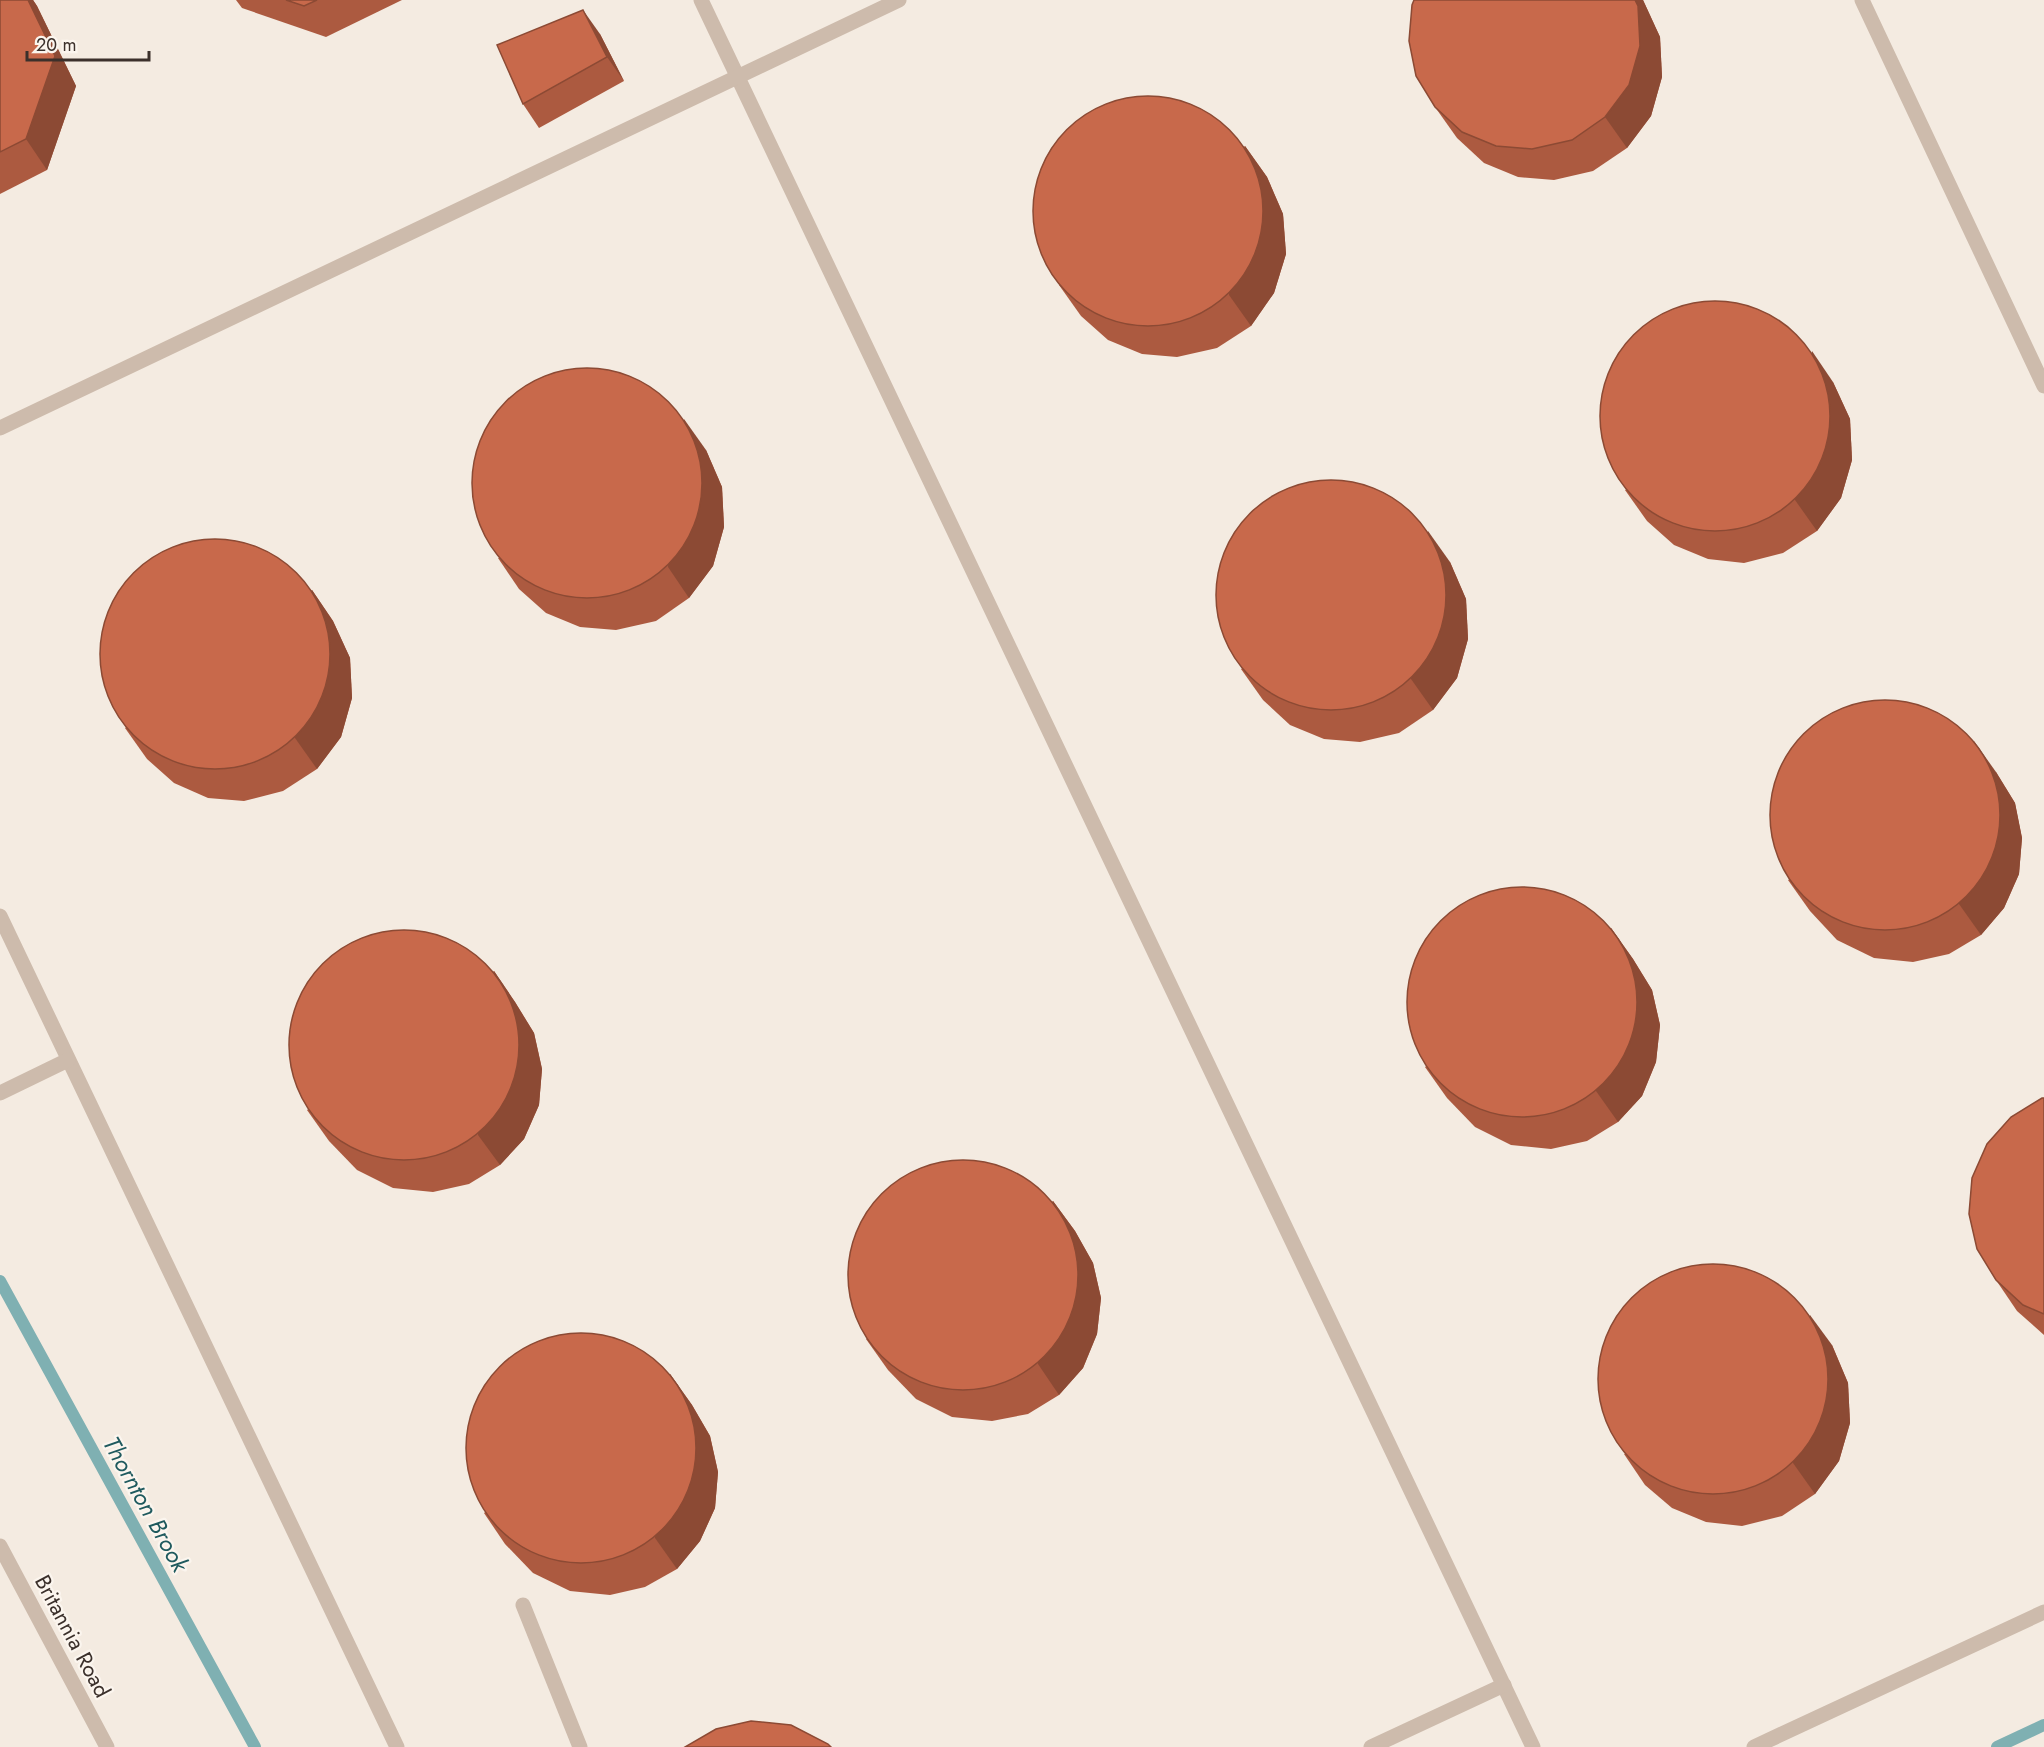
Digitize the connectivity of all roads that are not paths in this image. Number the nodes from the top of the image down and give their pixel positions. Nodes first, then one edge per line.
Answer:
1 (701, 0) edge
2 (899, 0) edge
3 (1862, 0) edge
4 (738, 76) junction
5 (2044, 386) edge
6 (0, 428) edge
7 (0, 916) edge
8 (68, 1060) junction
9 (0, 1093) edge
10 (0, 1546) edge
11 (523, 1605) dead end
12 (2044, 1612) edge
13 (1504, 1686) junction
14 (107, 1747) edge
15 (397, 1747) edge
16 (580, 1747) edge
17 (1371, 1747) edge
18 (1533, 1747) edge
19 (1754, 1747) edge

1 - 4 street
2 - 4 street
3 - 5 street
4 - 6 street
4 - 13 street
7 - 8 street
8 - 9 street
8 - 15 street
10 - 14 street, Britannia Road
11 - 16 street
12 - 19 street
13 - 17 street
13 - 18 street

